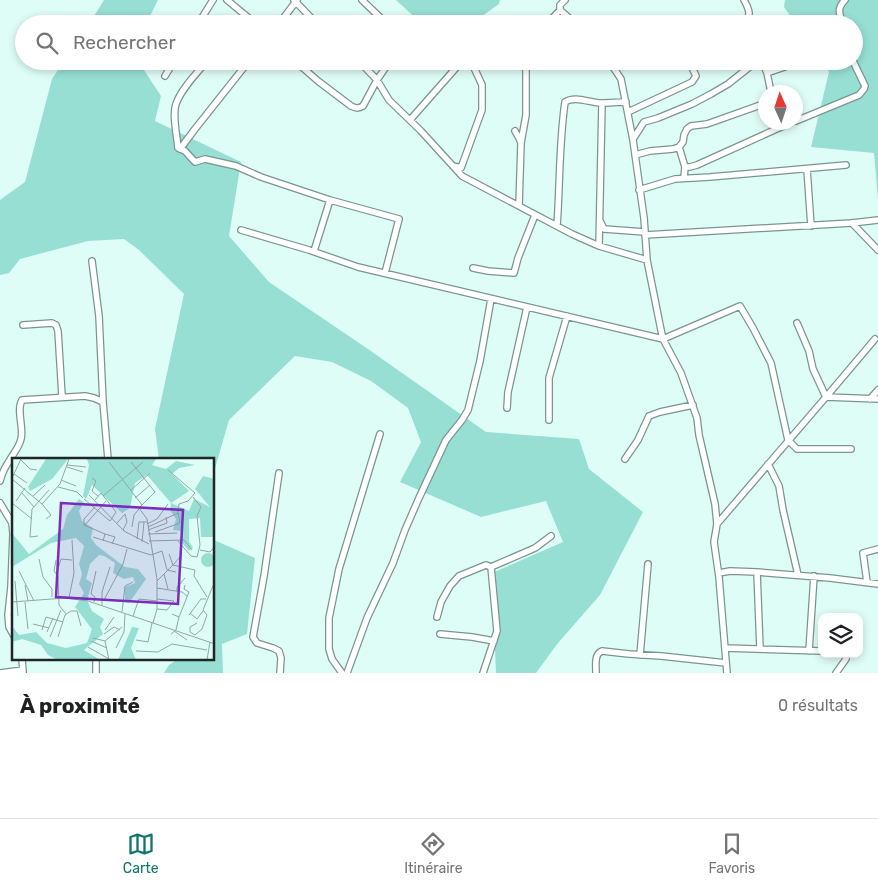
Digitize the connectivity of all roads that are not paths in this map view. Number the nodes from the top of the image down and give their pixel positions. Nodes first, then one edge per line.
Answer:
1 (213, 0) edge
2 (227, 0) edge
3 (296, 0) edge
4 (362, 0) edge
5 (565, 0) edge
6 (744, 0) edge
7 (845, 0) edge
8 (560, 10) junction
9 (244, 14) edge
10 (204, 15) edge
11 (285, 15) edge
12 (309, 15) edge
13 (378, 15) edge
14 (555, 15) edge
15 (566, 15) edge
16 (750, 15) edge
17 (840, 15) edge
18 (169, 70) edge
19 (200, 70) edge
20 (242, 70) edge
21 (306, 70) edge
22 (368, 70) edge
23 (384, 70) edge
24 (454, 70) edge
25 (475, 70) edge
26 (526, 70) edge
27 (615, 70) edge
28 (693, 70) edge
29 (746, 70) edge
30 (766, 70) edge
31 (776, 70) edge
32 (857, 70) edge
33 (767, 73) junction
34 (165, 76) dead end
35 (377, 80) junction
36 (770, 85) edge
37 (626, 102) junction
38 (602, 103) junction
39 (758, 106) edge
40 (628, 112) junction
41 (803, 118) edge
42 (410, 120) junction
43 (770, 130) edge
44 (515, 132) dead end
45 (633, 140) junction
46 (521, 143) junction
47 (679, 147) junction
48 (180, 149) junction
49 (635, 155) junction
50 (451, 165) junction
51 (846, 165) dead end
52 (685, 166) junction
53 (807, 168) junction
54 (684, 178) junction
55 (639, 190) junction
56 (330, 200) junction
57 (519, 206) junction
58 (535, 215) junction
59 (599, 219) junction
60 (878, 220) edge
61 (852, 223) junction
62 (557, 226) junction
63 (811, 226) junction
64 (241, 230) dead end
65 (645, 234) junction
66 (599, 246) junction
67 (878, 250) edge
68 (314, 251) junction
69 (647, 260) junction
70 (92, 261) dead end
71 (473, 268) dead end
72 (386, 274) junction
73 (491, 299) junction
74 (527, 307) junction
75 (566, 316) junction
76 (797, 323) dead end
77 (23, 325) dead end
78 (663, 339) junction
79 (875, 339) dead end
80 (878, 390) edge
81 (62, 396) junction
82 (826, 397) junction
83 (870, 399) junction
84 (878, 400) edge
85 (103, 402) junction
86 (693, 405) junction
87 (507, 408) dead end
88 (549, 420) dead end
89 (380, 434) dead end
90 (788, 440) junction
91 (852, 449) dead end
92 (108, 458) edge
93 (625, 459) dead end
94 (768, 464) junction
95 (279, 472) dead end
96 (0, 481) edge
97 (0, 503) edge
98 (12, 521) edge
99 (717, 524) junction
100 (551, 536) dead end
101 (878, 548) edge
102 (12, 555) edge
103 (648, 564) dead end
104 (491, 566) junction
105 (757, 572) junction
106 (718, 573) junction
107 (798, 575) junction
108 (814, 576) junction
109 (867, 582) junction
110 (878, 584) edge
111 (437, 617) dead end
112 (12, 632) edge
113 (440, 634) dead end
114 (494, 641) junction
115 (725, 648) junction
116 (760, 649) junction
117 (808, 651) junction
118 (818, 651) edge
119 (640, 655) junction
120 (846, 658) edge
121 (96, 660) edge
122 (726, 663) junction
123 (23, 672) edge
124 (0, 673) edge
125 (96, 673) edge
126 (280, 673) edge
127 (342, 673) edge
128 (347, 673) edge
129 (483, 673) edge
130 (596, 673) edge
131 (727, 673) edge
132 (836, 673) edge

1 - 10 street
2 - 9 street
3 - 11 street
3 - 12 street
4 - 13 street
5 - 8 street
6 - 16 street
7 - 17 street
8 - 14 street
8 - 15 street
18 - 34 street
19 - 48 street
20 - 48 street
21 - 35 street
22 - 35 street
23 - 35 street
24 - 42 street
25 - 50 street
26 - 46 street
27 - 37 street
28 - 40 street
29 - 45 street
30 - 33 street
31 - 33 street
32 - 41 street
33 - 36 street
35 - 42 street
37 - 38 street
37 - 40 street
38 - 59 street
38 - 62 street
39 - 47 street
40 - 45 street
42 - 50 street
43 - 52 street
44 - 46 street
45 - 49 street
46 - 57 street
47 - 49 street
47 - 52 street
48 - 56 street
49 - 55 street
50 - 57 street
51 - 53 street
52 - 54 street
53 - 54 street
53 - 63 street
54 - 55 street
55 - 65 street
56 - 68 street
56 - 72 street
57 - 58 street
58 - 62 street
58 - 71 street
59 - 65 street
59 - 66 street
60 - 61 street
61 - 63 street
61 - 67 street
62 - 66 street
63 - 65 street
64 - 68 street
65 - 69 street
66 - 69 street
68 - 72 street
69 - 78 street
70 - 85 street
72 - 73 street
73 - 74 street
73 - 128 street
74 - 75 street
74 - 87 street
75 - 78 street
75 - 88 street
76 - 82 street
77 - 81 street
78 - 86 street
78 - 90 street
79 - 82 street
80 - 83 street
81 - 85 street
81 - 96 street
82 - 83 street
82 - 90 street
83 - 84 street
85 - 92 street
86 - 93 street
86 - 99 street
89 - 127 street
90 - 91 street
90 - 94 street
94 - 99 street
94 - 107 street
95 - 126 street
97 - 98 street
99 - 106 street
100 - 104 street
101 - 109 street
102 - 112 street
103 - 119 street
104 - 111 street
104 - 114 street
105 - 106 street
105 - 107 street
105 - 116 street
106 - 115 street
107 - 108 street
108 - 109 street
108 - 117 street
109 - 110 street
113 - 114 street
114 - 129 street
115 - 116 street
115 - 122 street
116 - 117 street
117 - 118 street
119 - 122 street
119 - 130 street
120 - 132 street
121 - 125 street
122 - 131 street
123 - 124 street

